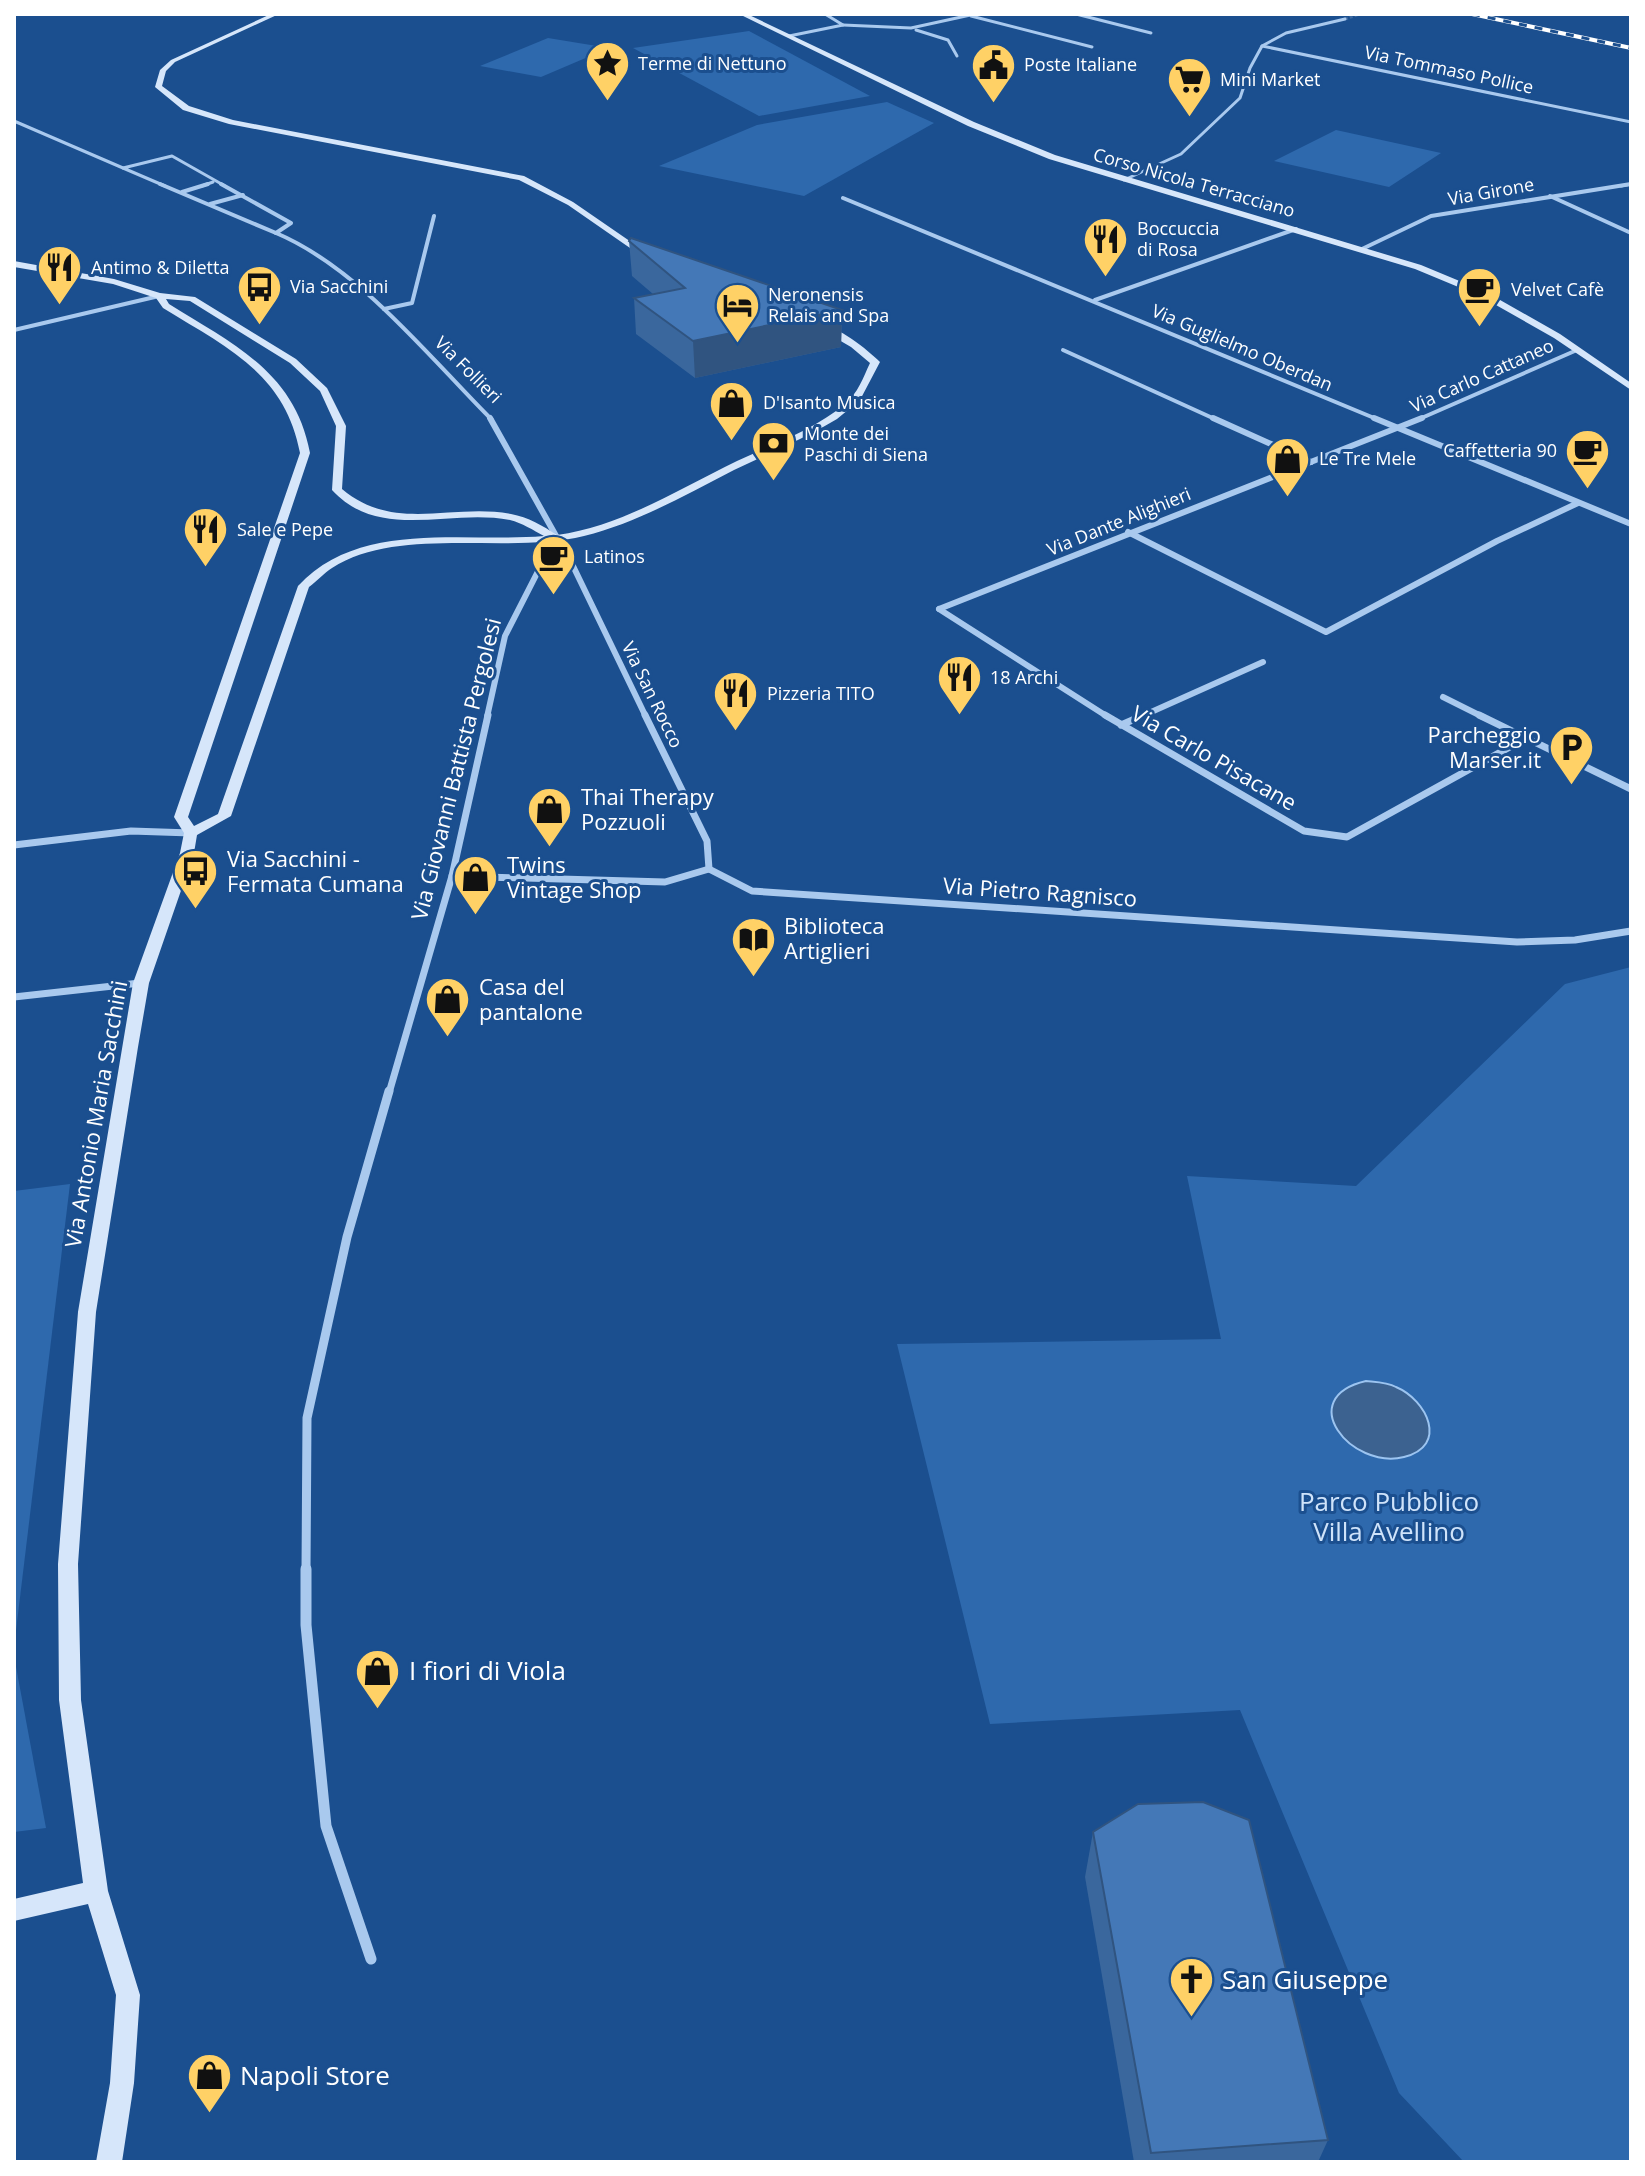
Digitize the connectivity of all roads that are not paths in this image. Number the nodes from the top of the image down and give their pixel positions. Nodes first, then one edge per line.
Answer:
1 (276, 14) edge
2 (742, 14) edge
3 (825, 14) edge
4 (1076, 14) edge
5 (973, 15) edge
6 (1345, 19) dead end
7 (843, 25) junction
8 (911, 28) junction
9 (1151, 33) dead end
10 (789, 36) junction
11 (1262, 46) junction
12 (1092, 47) dead end
13 (957, 56) dead end
14 (1240, 98) junction
15 (1250, 98) dead end
16 (14, 121) edge
17 (1631, 122) edge
18 (123, 168) junction
19 (1124, 180) junction
20 (213, 182) junction
21 (1631, 184) edge
22 (181, 192) junction
23 (243, 195) junction
24 (1550, 196) junction
25 (843, 198) dead end
26 (210, 204) junction
27 (434, 216) dead end
28 (1296, 229) junction
29 (275, 233) junction
30 (1631, 233) edge
31 (1362, 249) junction
32 (656, 261) edge
33 (14, 264) edge
34 (159, 296) junction
35 (1094, 300) junction
36 (384, 309) junction
37 (817, 324) edge
38 (14, 330) edge
39 (1063, 350) dead end
40 (1577, 350) junction
41 (1631, 387) edge
42 (1398, 428) junction
43 (1311, 462) junction
44 (1578, 503) junction
45 (1631, 524) edge
46 (1128, 532) junction
47 (555, 538) junction
48 (939, 609) joint
49 (1263, 662) dead end
50 (1443, 697) dead end
51 (1121, 725) junction
52 (1526, 738) junction
53 (1631, 789) edge
54 (191, 833) junction
55 (14, 845) edge
56 (709, 869) junction
57 (452, 876) junction
58 (1631, 931) edge
59 (141, 983) junction
60 (14, 997) edge
61 (96, 1891) junction
62 (14, 1910) edge
63 (371, 1959) dead end
64 (109, 2162) edge

1 - 32 street
2 - 10 street, Corso Nicola Terracciano
3 - 7 street
4 - 9 street
5 - 8 street
5 - 12 street
6 - 11 street
7 - 8 street
7 - 10 street
8 - 13 street
10 - 19 street, Corso Nicola Terracciano
11 - 14 street
11 - 17 street, Via Tommaso Pollice
14 - 15 street
14 - 19 street
16 - 18 street, Via Follieri
18 - 20 street
18 - 22 street, Via Follieri
19 - 28 street, Corso Nicola Terracciano
20 - 22 street
20 - 23 street
21 - 24 street, Via Girone
22 - 26 street, Via Follieri
23 - 26 street
23 - 29 street
24 - 30 street
24 - 31 street, Via Girone
25 - 35 street, Via Guglielmo Oberdan
26 - 29 street, Via Follieri
27 - 36 street
28 - 31 street, Corso Nicola Terracciano
28 - 35 street
29 - 36 street, Via Follieri
31 - 40 street, Corso Nicola Terracciano
33 - 34 street
34 - 38 street
34 - 47 street
34 - 54 street, Via Antonio Maria Sacchini
35 - 42 street, Via Guglielmo Oberdan
36 - 47 street, Via Follieri
37 - 47 street
39 - 43 street
40 - 41 street, Corso Nicola Terracciano
40 - 42 street, Via Carlo Cattaneo
42 - 43 street, Via Dante Alighieri
42 - 44 street, Via Guglielmo Oberdan
43 - 46 street, Via Dante Alighieri
44 - 45 street, Via Guglielmo Oberdan
44 - 46 street
46 - 48 street, Via Dante Alighieri
47 - 54 street
47 - 56 street, Via San Rocco
47 - 57 street, Via Giovanni Battista Pergolesi
48 - 51 street, Via Carlo Pisacane
49 - 51 street
50 - 52 street
51 - 52 street, Via Carlo Pisacane
52 - 53 street
54 - 55 street
54 - 59 street, Via Antonio Maria Sacchini
56 - 57 street
56 - 58 street, Via Pietro Ragnisco
57 - 63 street, Via Giovanni Battista Pergolesi
59 - 60 street
59 - 61 street, Via Antonio Maria Sacchini
61 - 62 street
61 - 64 street, Via Antonio Maria Sacchini

